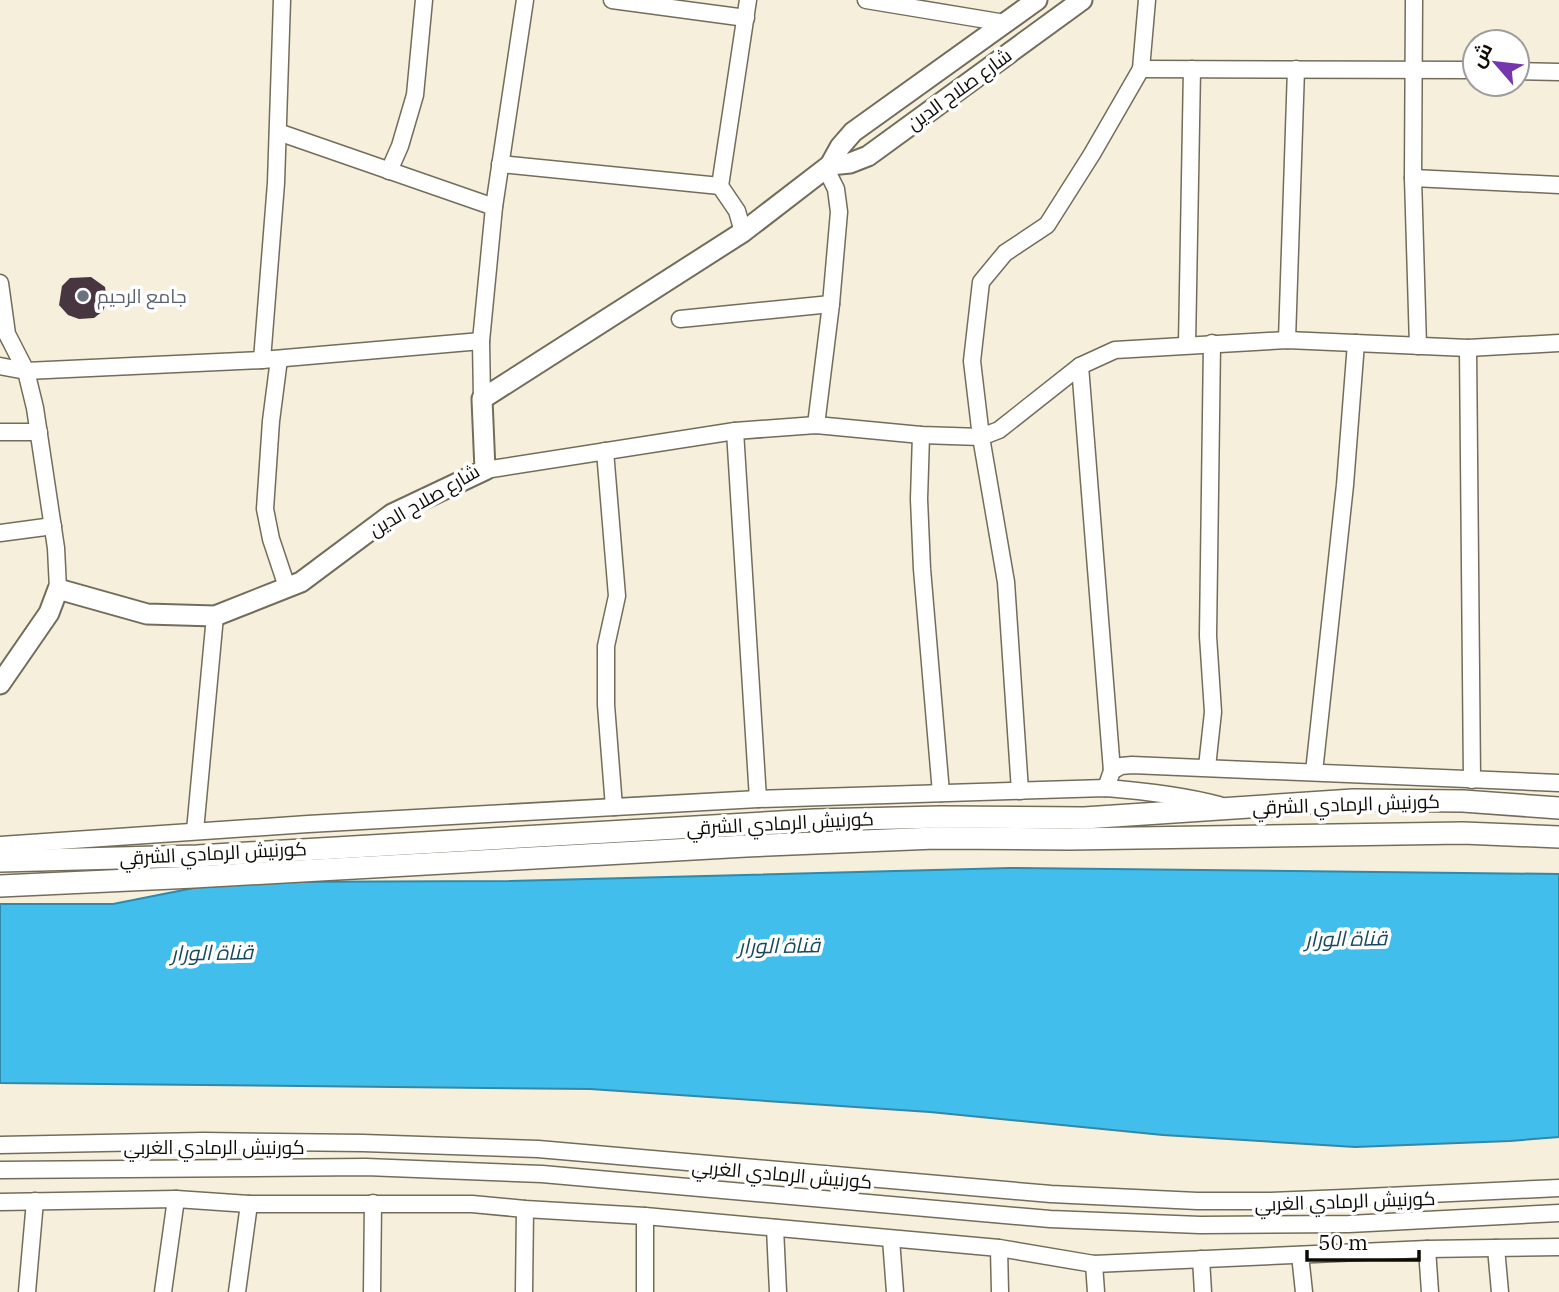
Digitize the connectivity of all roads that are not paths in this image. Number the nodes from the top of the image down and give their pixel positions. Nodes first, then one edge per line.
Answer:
1 (282, 0) edge
2 (424, 0) edge
3 (525, 0) edge
4 (612, 0) edge
5 (747, 0) edge
6 (866, 0) edge
7 (1037, 0) edge
8 (1082, 0) edge
9 (1147, 0) edge
10 (1414, 0) edge
11 (746, 18) junction
12 (1005, 23) junction
13 (1142, 69) junction
14 (1192, 69) junction
15 (1296, 69) junction
16 (1414, 69) junction
17 (1461, 70) edge
18 (1531, 71) edge
19 (1559, 72) edge
20 (278, 132) junction
21 (500, 164) junction
22 (828, 167) junction
23 (389, 171) junction
24 (1413, 178) junction
25 (1559, 185) edge
26 (720, 186) junction
27 (494, 207) junction
28 (743, 232) junction
29 (0, 283) edge
30 (831, 304) junction
31 (680, 319) dead end
32 (1287, 340) junction
33 (481, 341) junction
34 (1559, 342) edge
35 (1212, 343) junction
36 (1356, 343) junction
37 (1187, 345) junction
38 (1418, 346) junction
39 (1468, 348) junction
40 (279, 359) junction
41 (262, 360) junction
42 (0, 366) edge
43 (1080, 366) junction
44 (26, 371) junction
45 (482, 399) junction
46 (816, 425) junction
47 (735, 431) junction
48 (0, 432) edge
49 (39, 432) junction
50 (921, 435) junction
51 (981, 437) junction
52 (605, 452) junction
53 (485, 470) junction
54 (53, 526) junction
55 (0, 533) edge
56 (287, 587) junction
57 (58, 589) junction
58 (215, 616) junction
59 (0, 684) edge
60 (1207, 767) junction
61 (1112, 771) junction
62 (1314, 772) junction
63 (1472, 780) junction
64 (1559, 783) edge
65 (1106, 788) junction
66 (1020, 792) junction
67 (941, 793) junction
68 (758, 799) junction
69 (1463, 801) junction
70 (614, 807) junction
71 (1228, 807) junction
72 (1559, 808) edge
73 (195, 831) junction
74 (1463, 833) junction
75 (1559, 837) edge
76 (0, 845) edge
77 (0, 861) edge
78 (0, 886) edge
79 (0, 1145) edge
80 (0, 1170) edge
81 (929, 1184) junction
82 (1559, 1188) edge
83 (176, 1199) junction
84 (36, 1200) junction
85 (0, 1202) edge
86 (250, 1203) junction
87 (373, 1203) junction
88 (927, 1208) junction
89 (526, 1209) junction
90 (1559, 1213) edge
91 (645, 1216) junction
92 (775, 1227) junction
93 (891, 1239) junction
94 (1559, 1247) edge
95 (999, 1248) junction
96 (1496, 1248) junction
97 (1427, 1250) junction
98 (1300, 1255) junction
99 (1200, 1259) junction
100 (1094, 1264) junction
101 (27, 1292) edge
102 (163, 1292) edge
103 (237, 1292) edge
104 (372, 1292) edge
105 (524, 1292) edge
106 (645, 1292) edge
107 (778, 1292) edge
108 (895, 1292) edge
109 (1000, 1292) edge
110 (1096, 1292) edge
111 (1203, 1292) edge
112 (1304, 1292) edge
113 (1430, 1292) edge
114 (1500, 1292) edge

1 - 20 street
2 - 23 street
3 - 21 street
4 - 11 street
5 - 11 street
6 - 12 street
7 - 12 street, شارع صلاح الدين
8 - 22 street, شارع صلاح الدين
9 - 13 street
10 - 16 street
11 - 26 street
12 - 22 street, شارع صلاح الدين
13 - 14 street
13 - 51 street
14 - 15 street
14 - 37 street
15 - 16 street
15 - 32 street
16 - 17 street
16 - 24 street
18 - 19 street
20 - 23 street
20 - 41 street
21 - 26 street
21 - 27 street
22 - 28 street, شارع صلاح الدين
22 - 30 street
23 - 27 street
24 - 25 street
24 - 38 street
26 - 28 street
27 - 33 street
28 - 45 street, شارع صلاح الدين
29 - 44 street
30 - 31 street
30 - 46 street
32 - 35 street
32 - 36 street
33 - 40 street
33 - 45 street
34 - 39 street
35 - 37 street
35 - 60 street
36 - 38 street
36 - 62 street
37 - 43 street
38 - 39 street
39 - 63 street
40 - 41 street
40 - 56 street
41 - 44 street
42 - 44 street
43 - 51 street
43 - 61 street
44 - 49 street
45 - 53 street, شارع صلاح الدين
46 - 47 street
46 - 50 street
47 - 52 street
47 - 68 street
48 - 49 street
49 - 54 street
50 - 51 street
50 - 67 street
51 - 66 street
52 - 53 street
52 - 70 street
53 - 56 street, شارع صلاح الدين
54 - 55 street
54 - 57 street
56 - 58 street, شارع صلاح الدين
57 - 58 street, شارع صلاح الدين
57 - 59 street
58 - 73 street
60 - 61 street
60 - 62 street
61 - 65 street
62 - 63 street
63 - 64 street
65 - 66 street
65 - 71 street
66 - 67 street
67 - 68 street
68 - 70 street
69 - 71 main road, كورنيش الرمادي الشرقي
69 - 72 main road, كورنيش الرمادي الشرقي
69 - 74 main road
70 - 73 street
71 - 77 main road, كورنيش الرمادي الشرقي
73 - 76 street
74 - 75 main road, كورنيش الرمادي الشرقي
74 - 78 main road, كورنيش الرمادي الشرقي
79 - 81 street, كورنيش الرمادي الغربي
80 - 88 street, كورنيش الرمادي الغربي
81 - 82 street, كورنيش الرمادي الغربي
81 - 88 street
83 - 84 street
83 - 86 street
83 - 102 street
84 - 85 street
84 - 101 street
86 - 87 street
86 - 103 street
87 - 89 street
87 - 104 street
88 - 90 street, كورنيش الرمادي الغربي
89 - 91 street
89 - 105 street
91 - 92 street
91 - 106 street
92 - 93 street
92 - 107 street
93 - 95 street
93 - 108 street
94 - 96 street
95 - 100 street
95 - 109 street
96 - 97 street
96 - 114 street
97 - 98 street
97 - 113 street
98 - 99 street
98 - 112 street
99 - 100 street
99 - 111 street
100 - 110 street

